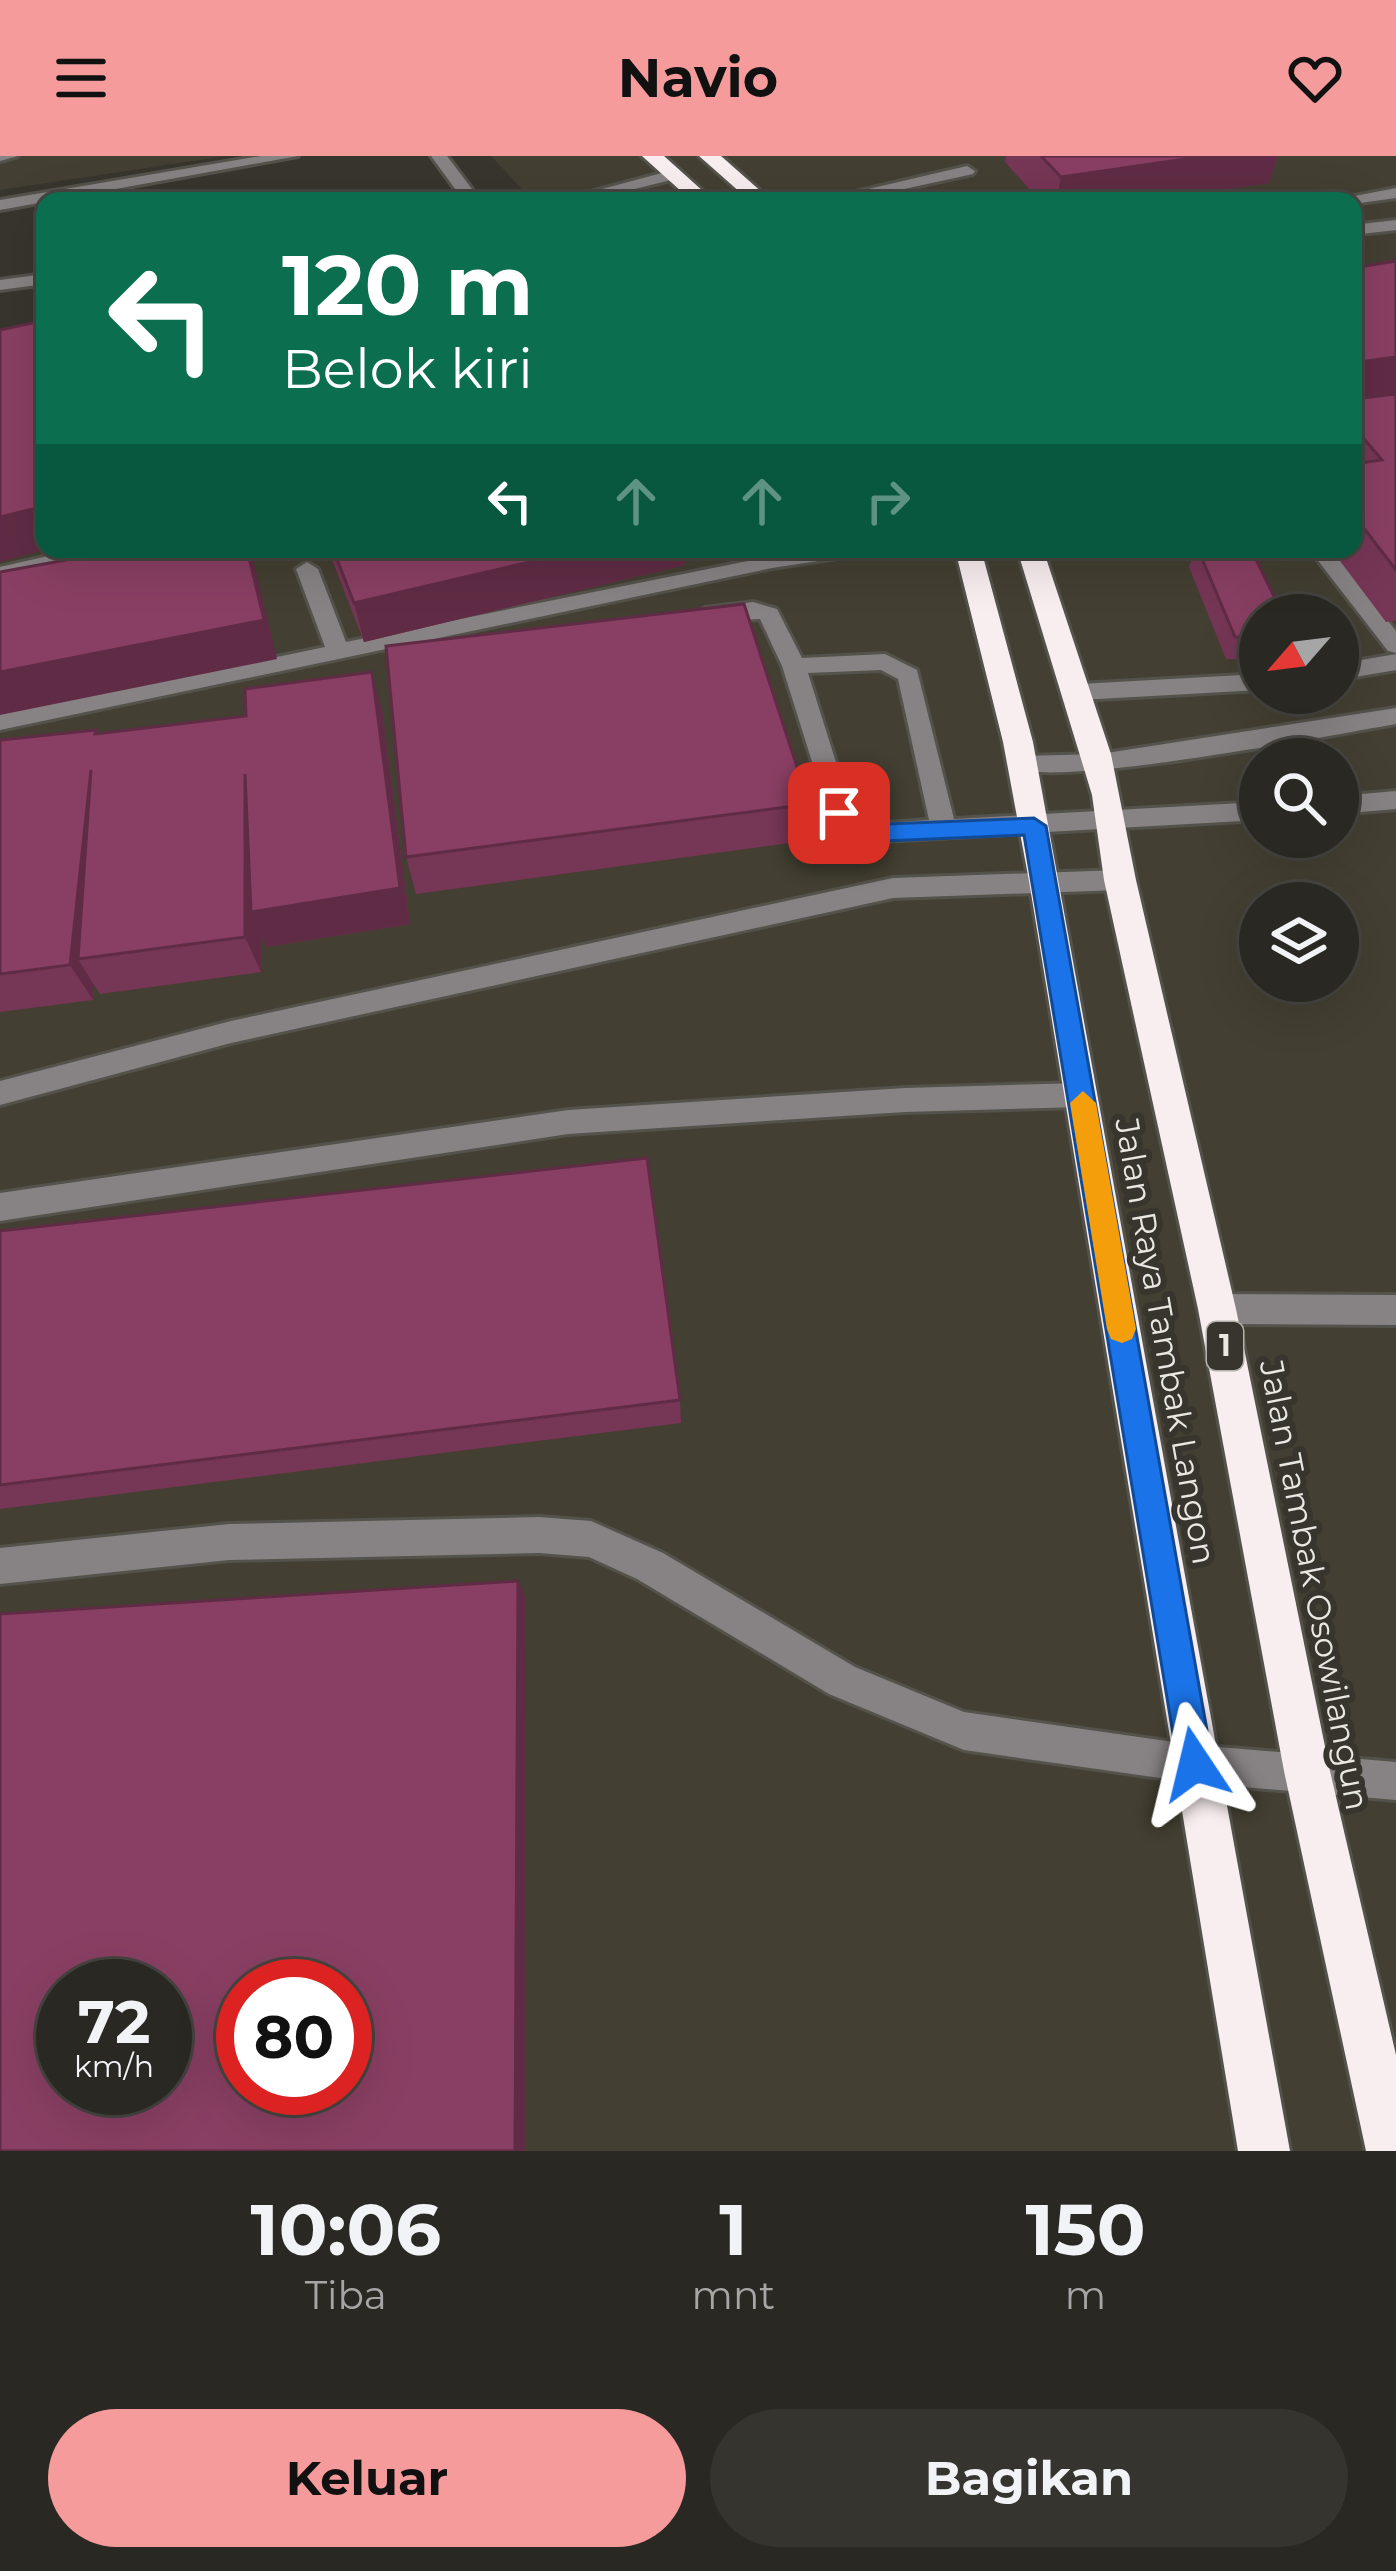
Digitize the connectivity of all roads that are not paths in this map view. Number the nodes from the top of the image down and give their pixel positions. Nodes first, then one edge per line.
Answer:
1 (0, 156) edge
2 (10, 156) edge
3 (290, 156) edge
4 (439, 156) edge
5 (652, 156) edge
6 (709, 156) edge
7 (967, 171) dead end
8 (673, 175) junction
9 (81, 192) edge
10 (466, 192) edge
11 (603, 192) edge
12 (693, 192) edge
13 (751, 192) edge
14 (867, 192) edge
15 (1396, 193) edge
16 (1362, 198) edge
17 (36, 200) edge
18 (0, 206) edge
19 (1396, 226) edge
20 (1362, 229) edge
21 (36, 280) edge
22 (0, 285) edge
23 (68, 558) edge
24 (754, 558) edge
25 (970, 558) edge
26 (1033, 558) edge
27 (1327, 558) edge
28 (307, 569) dead end
29 (0, 574) edge
30 (687, 618) edge
31 (1396, 646) edge
32 (338, 650) junction
33 (1396, 662) edge
34 (794, 666) junction
35 (1359, 668) edge
36 (1239, 683) edge
37 (1080, 692) junction
38 (1396, 716) edge
39 (0, 722) edge
40 (1100, 763) junction
41 (1022, 765) junction
42 (1396, 800) edge
43 (1359, 803) edge
44 (1239, 813) edge
45 (1115, 823) junction
46 (1034, 826) junction
47 (944, 827) junction
48 (1120, 880) junction
49 (1045, 881) junction
50 (0, 1093) edge
51 (1082, 1094) junction
52 (0, 1207) edge
53 (1217, 1309) junction
54 (1396, 1310) edge
55 (0, 1566) edge
56 (1195, 1764) junction
57 (1307, 1771) junction
58 (1396, 1781) edge
59 (1264, 2151) edge
60 (1392, 2151) edge

1 - 2 lane
3 - 9 lane
4 - 10 lane
5 - 8 highway
6 - 13 highway
7 - 14 lane
8 - 11 lane
8 - 12 highway
15 - 16 lane
17 - 18 lane
19 - 20 lane
21 - 22 lane
23 - 29 lane
24 - 32 lane
25 - 41 highway, Jalan Raya Tambak Langon
26 - 37 highway, Jalan Tambak Osowilangun / 1
27 - 31 lane
28 - 32 lane
30 - 34 lane
32 - 39 lane
33 - 35 lane
34 - 47 lane
34 - 47 lane
36 - 37 lane
37 - 40 highway, Jalan Tambak Osowilangun / 1
38 - 40 lane
40 - 41 lane
40 - 45 highway, Jalan Tambak Osowilangun / 1
41 - 46 highway, Jalan Raya Tambak Langon
42 - 43 lane
44 - 45 lane
45 - 46 lane
45 - 48 highway, Jalan Tambak Osowilangun / 1
46 - 47 lane
46 - 49 highway, Jalan Raya Tambak Langon
48 - 49 lane
48 - 53 highway, Jalan Tambak Osowilangun / 1
49 - 50 lane
49 - 51 highway, Jalan Raya Tambak Langon
51 - 52 lane
51 - 56 highway, Jalan Raya Tambak Langon
53 - 54 lane
53 - 57 highway, Jalan Tambak Osowilangun / 1
55 - 56 lane
56 - 57 lane
56 - 59 highway, Jalan Raya Tambak Langon
57 - 58 lane
57 - 60 highway, Jalan Tambak Osowilangun / 1

